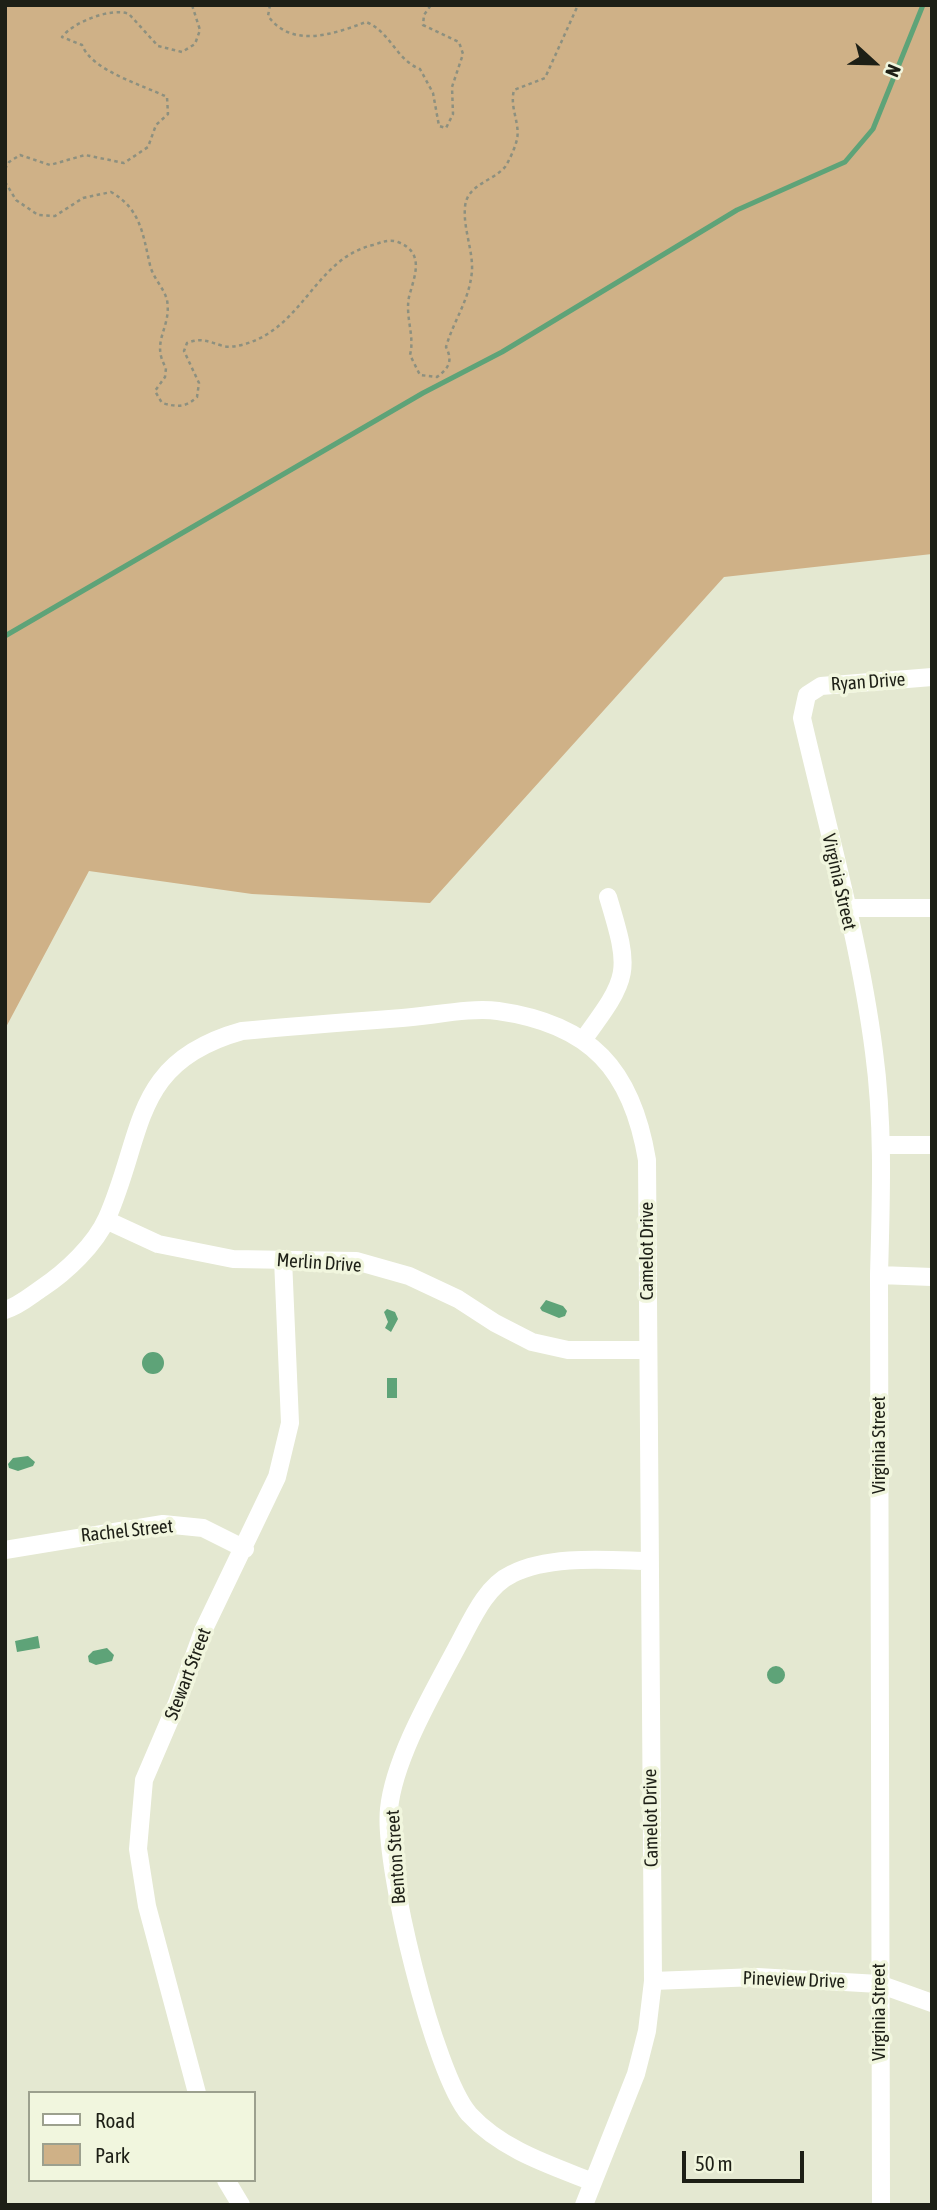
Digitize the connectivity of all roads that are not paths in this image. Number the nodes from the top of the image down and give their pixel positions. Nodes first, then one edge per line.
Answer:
1 (932, 677) edge
2 (807, 695) joint
3 (608, 897) dead end
4 (846, 908) junction
5 (932, 908) edge
6 (583, 1040) junction
7 (882, 1145) junction
8 (932, 1145) edge
9 (106, 1220) junction
10 (283, 1259) junction
11 (878, 1275) junction
12 (932, 1277) edge
13 (5, 1310) edge
14 (646, 1350) junction
15 (245, 1549) junction
16 (5, 1550) edge
17 (648, 1561) junction
18 (653, 1981) junction
19 (879, 1984) junction
20 (932, 2003) edge
21 (196, 2091) edge
22 (227, 2182) edge
23 (593, 2182) junction
24 (241, 2205) edge
25 (584, 2205) edge
26 (881, 2205) edge

1 - 2 street, Ryan Drive
2 - 4 street, Virginia Street
3 - 6 street
4 - 5 street
4 - 7 street, Virginia Street
6 - 9 street, Camelot Drive
6 - 14 street, Camelot Drive
7 - 8 street
7 - 11 street, Virginia Street
9 - 10 street, Merlin Drive
9 - 13 street, Camelot Drive
10 - 14 street, Merlin Drive
10 - 15 street, Stewart Street
11 - 12 street
11 - 19 street, Virginia Street
14 - 17 street, Camelot Drive
15 - 16 street, Rachel Street
15 - 21 street, Stewart Street
17 - 18 street, Camelot Drive
17 - 23 street, Benton Street
18 - 19 street, Pineview Drive
18 - 23 street, Camelot Drive
19 - 20 street, Pineview Drive
19 - 26 street, Virginia Street
22 - 24 street
23 - 25 street, Camelot Drive

